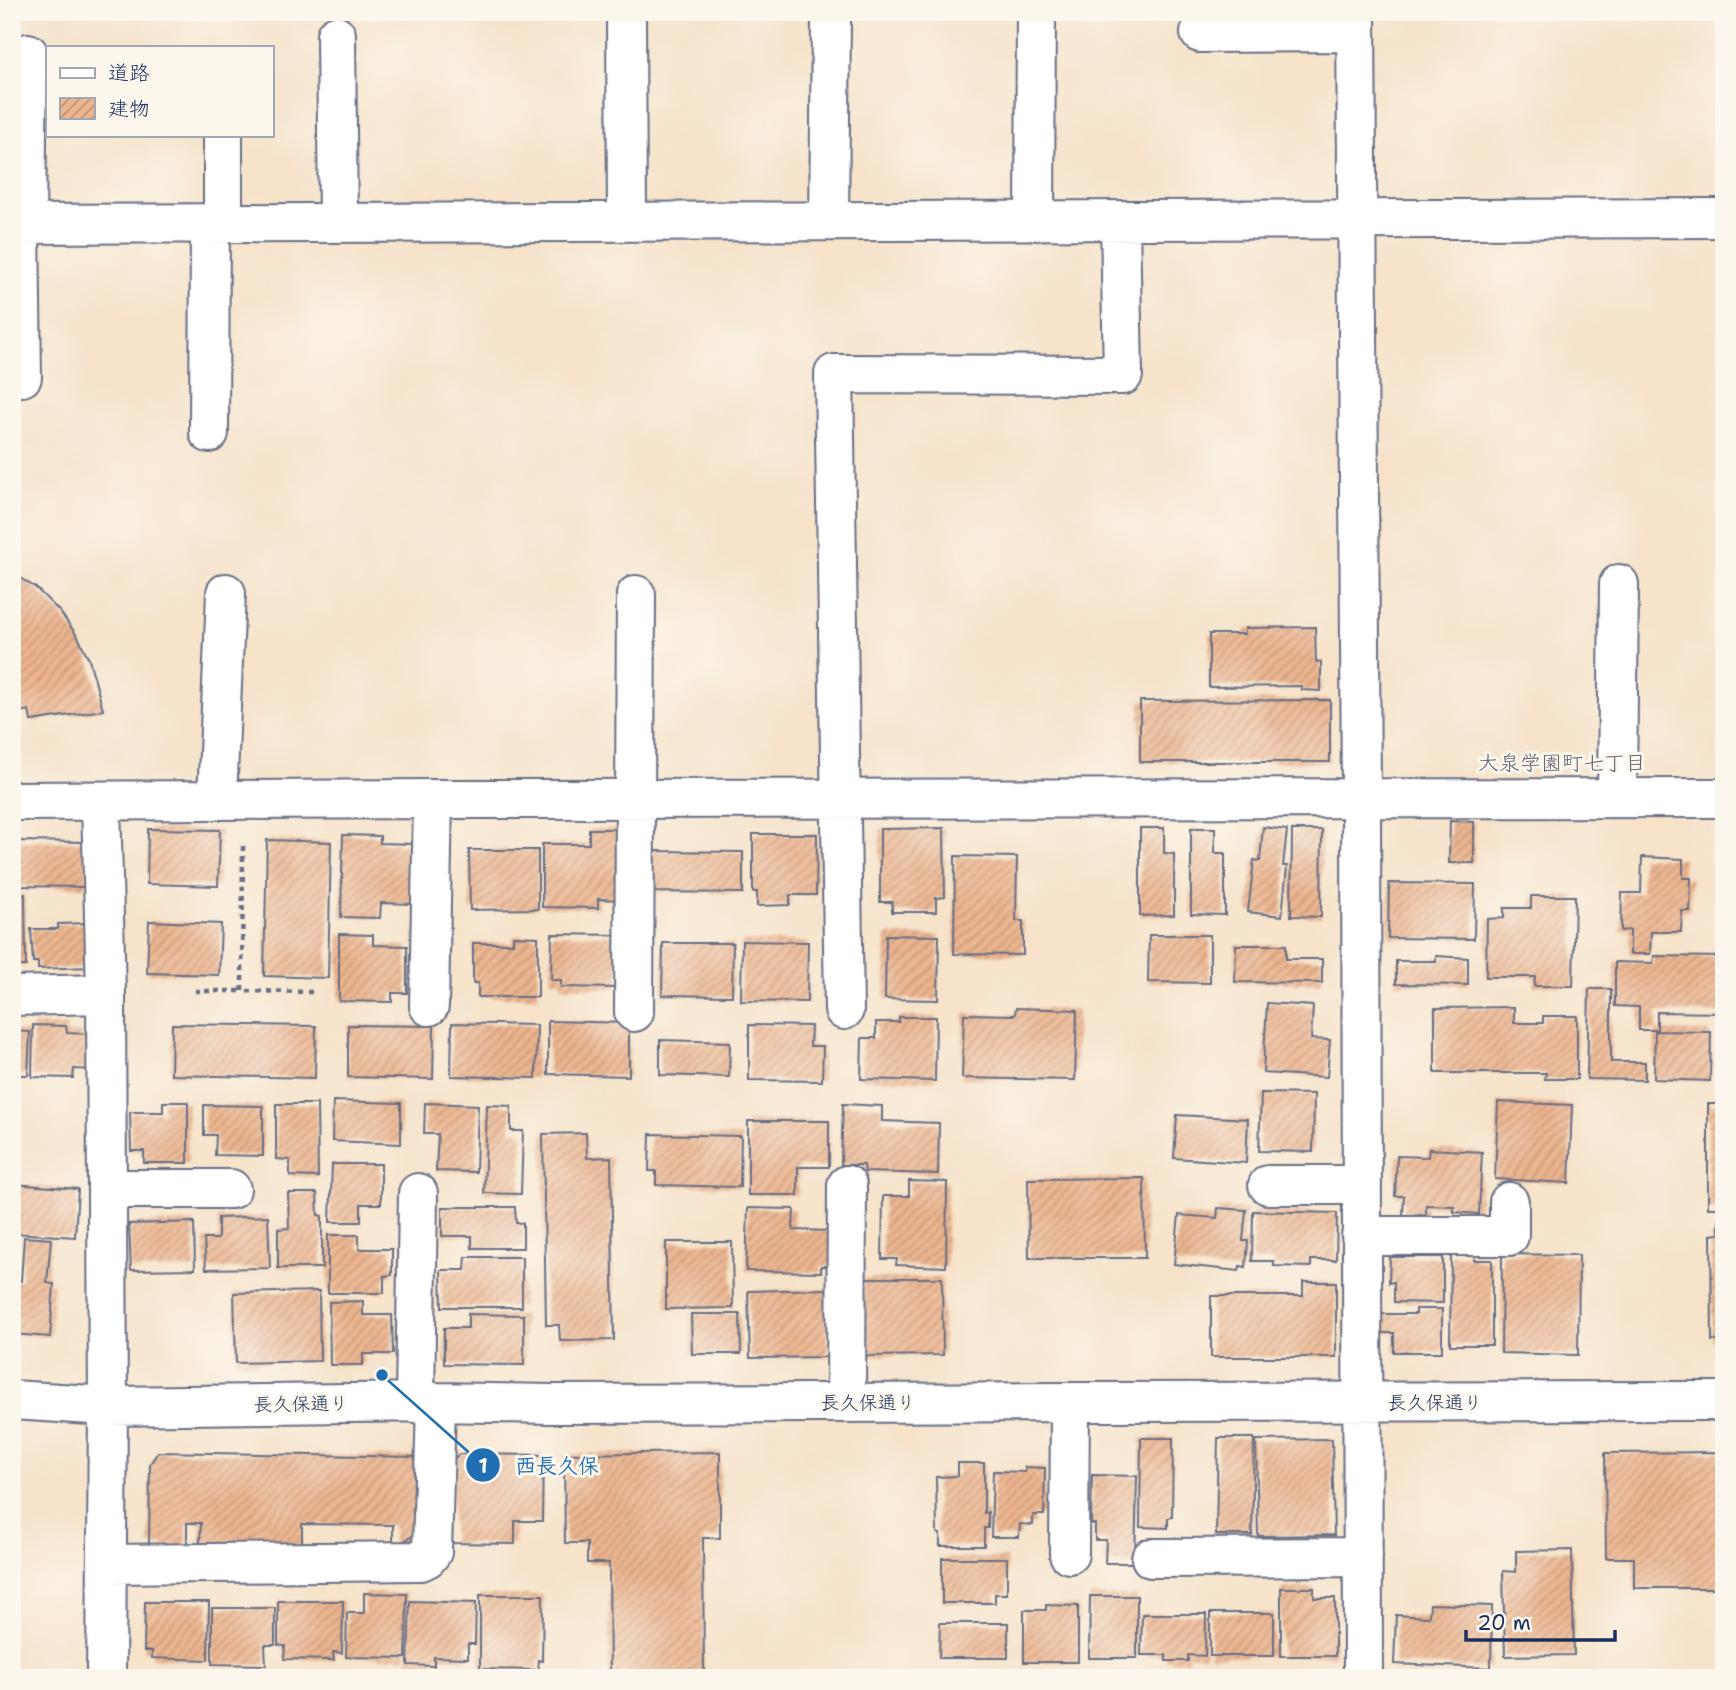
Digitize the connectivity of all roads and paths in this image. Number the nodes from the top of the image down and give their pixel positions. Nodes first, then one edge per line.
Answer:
1 (626, 12) edge
2 (1036, 12) edge
3 (831, 20) dead end
4 (1356, 22) edge
5 (1200, 33) dead end
6 (337, 35) dead end
7 (28, 53) dead end
8 (223, 136) edge
9 (1724, 218) edge
10 (1356, 220) junction
11 (829, 221) junction
12 (1035, 221) junction
13 (1120, 221) junction
14 (627, 222) junction
15 (216, 223) junction
16 (338, 223) junction
17 (19, 224) edge
18 (22, 377) dead end
19 (209, 433) dead end
20 (1619, 584) dead end
21 (226, 593) dead end
22 (636, 595) dead end
23 (1618, 798) junction
24 (1724, 798) edge
25 (230, 799) junction
26 (433, 799) junction
27 (635, 799) junction
28 (841, 799) junction
29 (1360, 799) junction
30 (12, 801) edge
31 (101, 801) junction
32 (195, 991) dead end
33 (242, 992) junction
34 (315, 992) dead end
35 (106, 994) junction
36 (12, 996) edge
37 (429, 1006) dead end
38 (844, 1010) dead end
39 (634, 1012) dead end
40 (847, 1185) dead end
41 (1268, 1185) dead end
42 (1362, 1185) junction
43 (107, 1189) junction
44 (230, 1189) dead end
45 (418, 1193) dead end
46 (1509, 1202) dead end
47 (1361, 1236) junction
48 (12, 1400) edge
49 (1724, 1401) edge
50 (425, 1402) junction
51 (846, 1402) junction
52 (1070, 1402) junction
53 (1363, 1402) junction
54 (108, 1406) junction
55 (1069, 1553) dead end
56 (1363, 1557) junction
57 (1151, 1558) dead end
58 (107, 1564) junction
59 (111, 1677) edge
60 (1363, 1678) edge

1 - 14 street
2 - 12 street
3 - 11 street
4 - 5 street
4 - 10 street
6 - 16 street
7 - 17 street
8 - 15 street
9 - 10 street
10 - 13 street
10 - 29 street
11 - 12 street
11 - 14 street
12 - 13 street
13 - 28 street
14 - 16 street
15 - 16 street
15 - 17 street
15 - 19 street
17 - 18 street
20 - 23 street
21 - 25 street
22 - 27 street
23 - 24 street
23 - 29 street
25 - 26 street
25 - 31 street
25 - 33 path
26 - 27 street
26 - 37 street
27 - 28 street
27 - 39 street
28 - 29 street
28 - 38 street
29 - 42 street
30 - 31 street
31 - 35 street
32 - 33 path
33 - 34 path
35 - 36 street
35 - 43 street
40 - 51 street
41 - 42 street
42 - 47 street
43 - 44 street
43 - 54 street
45 - 50 street
46 - 47 street
47 - 53 street
48 - 54 street, 長久保通り
49 - 53 street, 長久保通り
50 - 51 street, 長久保通り
50 - 54 street, 長久保通り
50 - 58 street
51 - 52 street, 長久保通り
52 - 53 street, 長久保通り
52 - 55 street
53 - 56 street
54 - 58 street
56 - 57 street
56 - 60 street
58 - 59 street

